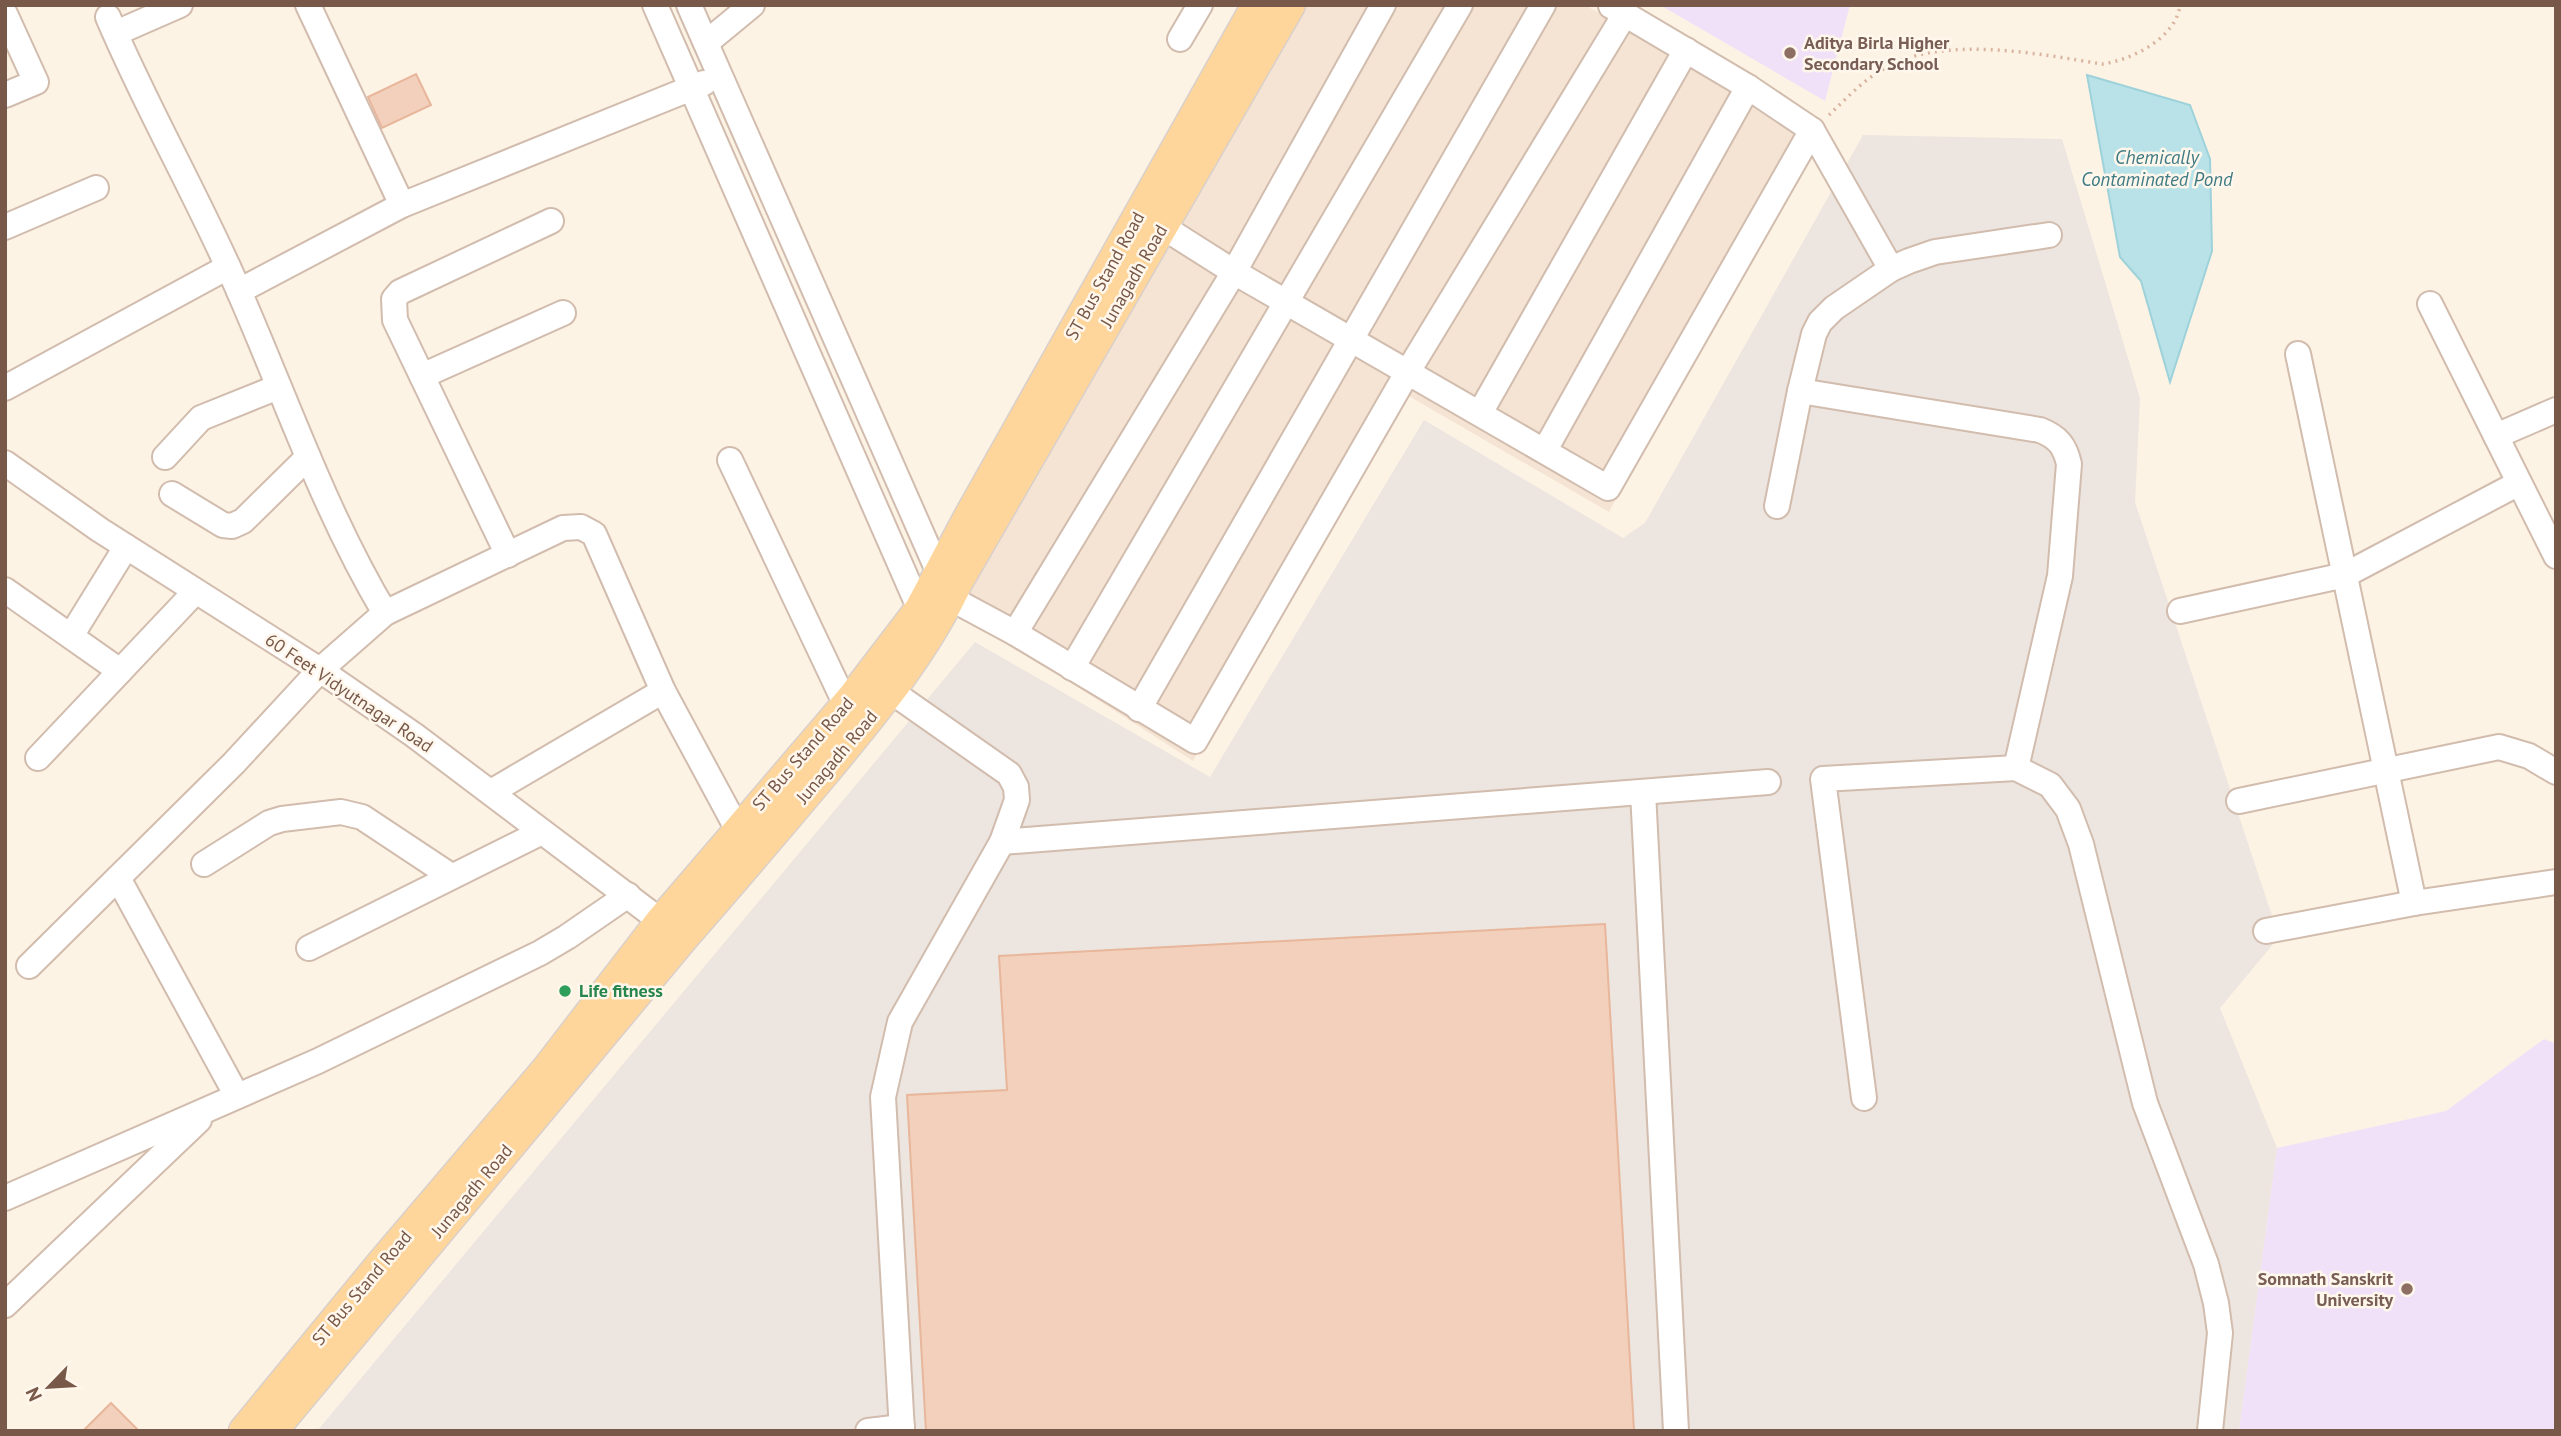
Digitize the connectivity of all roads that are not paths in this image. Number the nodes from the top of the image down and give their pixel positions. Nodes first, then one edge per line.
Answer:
1 (180, 5) edge
2 (308, 5) edge
3 (655, 5) edge
4 (690, 5) edge
5 (752, 5) edge
6 (1200, 5) edge
7 (1257, 5) edge
8 (1290, 5) edge
9 (1383, 5) edge
10 (1460, 5) edge
11 (1543, 5) edge
12 (1618, 10) edge
13 (5, 14) edge
14 (1180, 39) dead end
15 (706, 43) junction
16 (1686, 50) junction
17 (721, 76) junction
18 (1748, 87) junction
19 (691, 89) junction
20 (5, 95) edge
21 (1812, 130) junction
22 (96, 188) dead end
23 (402, 205) junction
24 (551, 221) dead end
25 (1163, 227) junction
26 (5, 228) edge
27 (2049, 235) dead end
28 (228, 267) junction
29 (1891, 269) junction
30 (1234, 272) junction
31 (239, 291) junction
32 (1286, 302) junction
33 (2430, 304) dead end
34 (563, 313) dead end
35 (1350, 339) junction
36 (2298, 354) dead end
37 (1407, 373) junction
38 (422, 376) junction
39 (278, 387) junction
40 (5, 388) edge
41 (1800, 391) junction
42 (2556, 410) edge
43 (1480, 413) junction
44 (2496, 436) junction
45 (1545, 450) junction
46 (165, 457) dead end
47 (308, 457) junction
48 (730, 460) dead end
49 (5, 463) edge
50 (2519, 483) junction
51 (172, 494) dead end
52 (1777, 506) dead end
53 (126, 547) junction
54 (508, 555) junction
55 (2556, 556) edge
56 (2345, 575) junction
57 (945, 585) junction
58 (5, 590) edge
59 (195, 592) junction
60 (2180, 611) dead end
61 (385, 613) junction
62 (925, 622) junction
63 (1015, 633) junction
64 (71, 636) junction
65 (1072, 668) junction
66 (320, 670) junction
67 (120, 671) junction
68 (663, 691) junction
69 (892, 692) junction
70 (846, 705) junction
71 (1139, 709) junction
72 (38, 758) dead end
73 (2016, 768) junction
74 (2386, 771) junction
75 (2556, 772) edge
76 (1768, 782) dead end
77 (491, 792) junction
78 (1643, 792) junction
79 (2239, 801) dead end
80 (738, 830) junction
81 (542, 832) junction
82 (1002, 842) junction
83 (753, 858) junction
84 (204, 864) dead end
85 (451, 876) junction
86 (118, 878) junction
87 (2556, 882) edge
88 (628, 895) junction
89 (2414, 903) junction
90 (672, 929) junction
91 (2266, 931) dead end
92 (309, 948) dead end
93 (29, 966) dead end
94 (237, 1096) junction
95 (1864, 1098) dead end
96 (212, 1107) junction
97 (5, 1198) edge
98 (5, 1305) edge
99 (902, 1429) edge
100 (244, 1431) edge
101 (272, 1431) edge
102 (868, 1431) edge
103 (1676, 1431) edge
104 (2210, 1431) edge

1 - 28 street
2 - 23 street
3 - 19 street
4 - 15 street
5 - 15 street
6 - 14 street
7 - 57 main road, ST Bus Stand Road
8 - 25 main road, Junagadh Road
9 - 30 street
10 - 32 street
11 - 35 street
12 - 16 street
12 - 37 street
13 - 20 street
15 - 17 street
16 - 18 street
16 - 43 street
17 - 19 street
17 - 57 street
18 - 21 street
18 - 45 street
19 - 23 street
19 - 62 street
21 - 29 street
21 - 45 street
22 - 26 street
23 - 31 street
24 - 38 street
25 - 30 street
25 - 57 main road, Junagadh Road
27 - 29 street
28 - 31 street
28 - 40 street
29 - 41 street
30 - 32 street
30 - 63 street
31 - 39 street
32 - 35 street
32 - 65 street
33 - 44 street
34 - 38 street
35 - 37 street
35 - 71 street
36 - 56 street
37 - 43 street
37 - 71 street
38 - 54 street
39 - 46 street
39 - 47 street
41 - 52 street
41 - 73 street
42 - 44 street
43 - 45 street
44 - 50 street
47 - 51 street
47 - 61 street
48 - 70 street
49 - 53 street, 60 Feet Vidyutnagar Road
50 - 55 street
50 - 56 street
53 - 59 street, 60 Feet Vidyutnagar Road
53 - 64 street
54 - 61 street
54 - 68 street
56 - 60 street
56 - 74 street
57 - 62 main road, ST Bus Stand Road
57 - 63 street
58 - 64 street
59 - 66 street, 60 Feet Vidyutnagar Road
59 - 67 street
61 - 66 street
62 - 69 main road, Junagadh Road
62 - 70 main road, ST Bus Stand Road
63 - 65 street
64 - 67 street
65 - 71 street
66 - 77 street, 60 Feet Vidyutnagar Road
66 - 86 street
67 - 72 street
68 - 77 street
68 - 80 street
69 - 82 street
69 - 83 main road, Junagadh Road
70 - 80 main road, ST Bus Stand Road
73 - 95 street
73 - 104 street
74 - 75 street
74 - 79 street
74 - 89 street
76 - 78 street
77 - 81 street, 60 Feet Vidyutnagar Road
78 - 82 street
78 - 103 street
80 - 83 street
80 - 90 main road, ST Bus Stand Road
81 - 85 street
81 - 88 street, 60 Feet Vidyutnagar Road
82 - 99 street
83 - 90 main road, Junagadh Road
84 - 85 street
85 - 92 street
86 - 93 street
86 - 94 street
87 - 89 street
88 - 90 street, 60 Feet Vidyutnagar Road
88 - 94 street
89 - 91 street
90 - 100 main road, ST Bus Stand Road
90 - 101 main road, Junagadh Road
94 - 96 street
96 - 97 street
96 - 98 street
99 - 102 street

